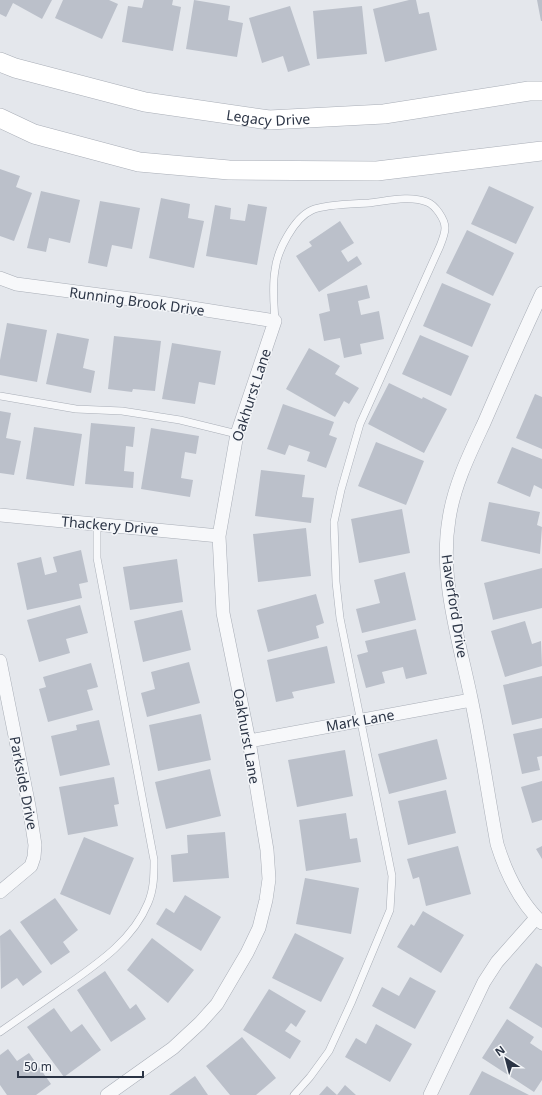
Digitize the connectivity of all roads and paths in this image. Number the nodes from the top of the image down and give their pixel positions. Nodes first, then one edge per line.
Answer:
1 (0, 62) edge
2 (542, 91) edge
3 (0, 118) edge
4 (542, 151) edge
5 (0, 278) edge
6 (542, 293) edge
7 (275, 321) junction
8 (0, 396) edge
9 (237, 434) junction
10 (0, 516) edge
11 (97, 524) junction
12 (219, 536) junction
13 (0, 660) edge
14 (471, 700) junction
15 (360, 719) junction
16 (249, 741) junction
17 (0, 892) edge
18 (539, 920) edge
19 (0, 1032) edge
20 (107, 1095) edge
21 (294, 1095) edge
22 (430, 1095) edge

1 - 2 main road, Legacy Drive
3 - 4 main road
5 - 7 street, Running Brook Drive
6 - 14 street, Haverford Drive
7 - 9 street, Oakhurst Lane
7 - 15 lane
8 - 9 lane
9 - 12 street, Oakhurst Lane
10 - 11 street, Thackery Drive
11 - 12 street, Thackery Drive
11 - 19 lane
12 - 16 street, Oakhurst Lane
13 - 17 street, Parkside Drive
14 - 15 street, Mark Lane
14 - 18 street, Haverford Drive
15 - 16 street, Mark Lane
15 - 21 lane
16 - 20 street, Oakhurst Lane
18 - 22 street

